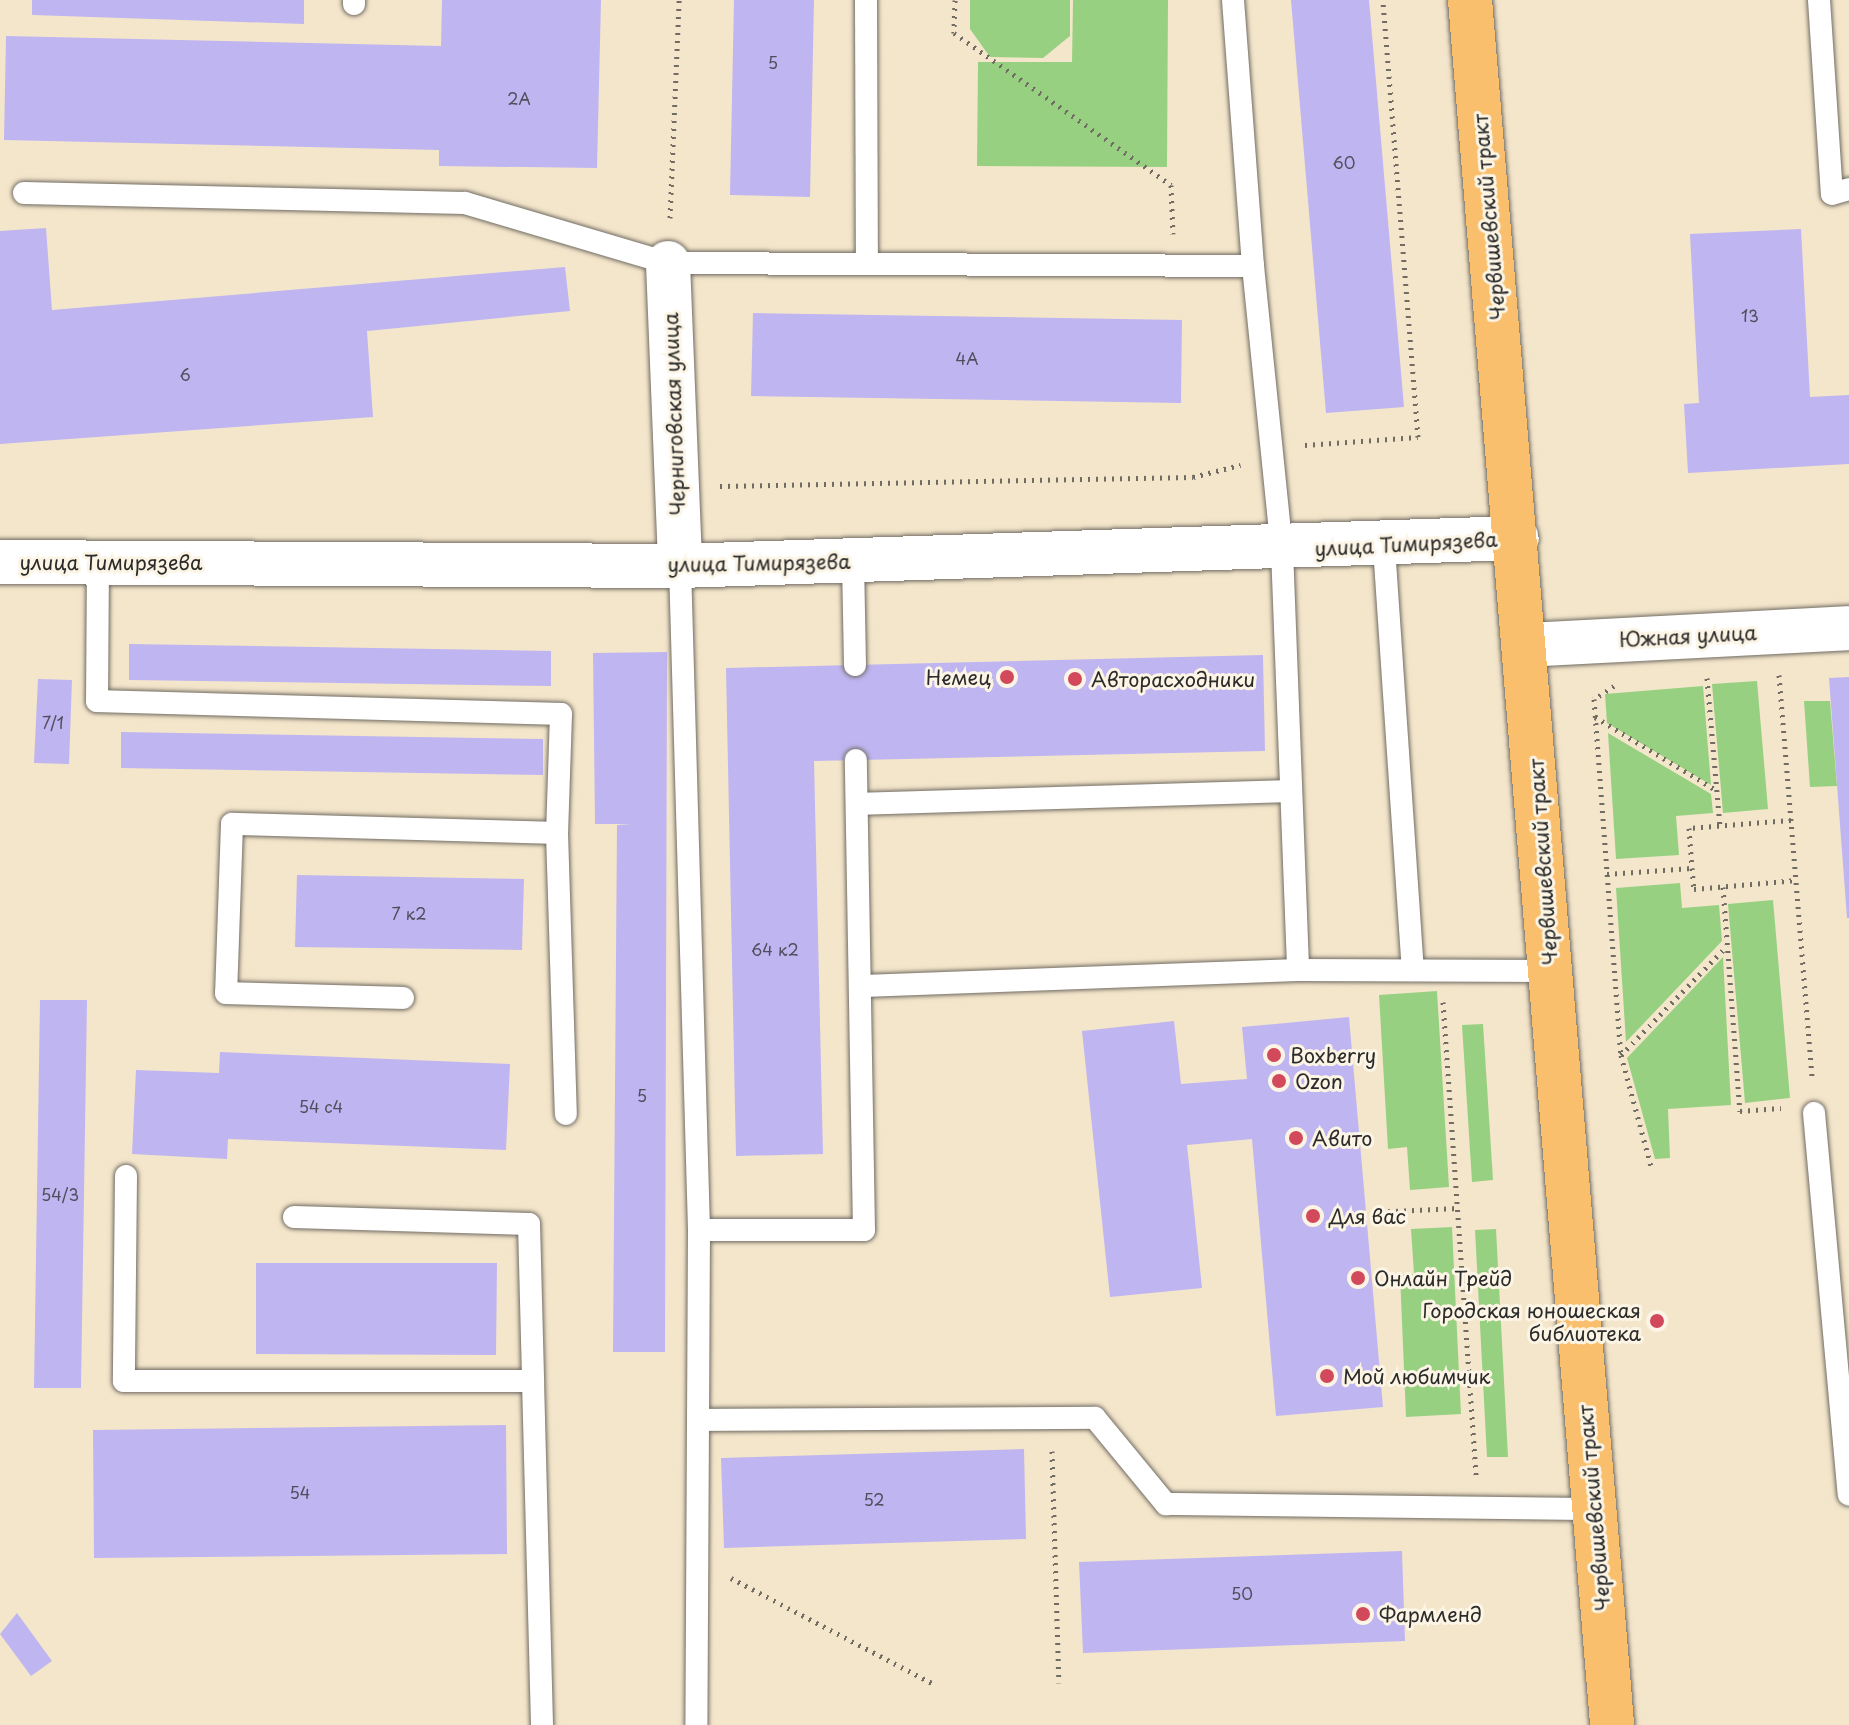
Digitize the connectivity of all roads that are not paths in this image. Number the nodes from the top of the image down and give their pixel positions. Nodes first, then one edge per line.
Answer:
1 (866, 0) edge
2 (1233, 0) edge
3 (1470, 0) edge
4 (1819, 0) edge
5 (1849, 189) edge
6 (24, 193) dead end
7 (668, 263) junction
8 (867, 263) junction
9 (1253, 266) junction
10 (1517, 538) junction
11 (1384, 547) junction
12 (1282, 550) junction
13 (98, 561) junction
14 (853, 561) junction
15 (0, 562) edge
16 (680, 566) junction
17 (1849, 628) edge
18 (1526, 645) junction
19 (855, 665) dead end
20 (856, 760) dead end
21 (1289, 791) junction
22 (857, 804) junction
23 (557, 833) junction
24 (1298, 970) junction
25 (1413, 970) junction
26 (1552, 971) junction
27 (863, 986) junction
28 (403, 998) dead end
29 (1814, 1109) road end
30 (566, 1114) dead end
31 (126, 1176) dead end
32 (294, 1217) dead end
33 (699, 1230) junction
34 (533, 1381) junction
35 (698, 1420) junction
36 (1849, 1494) edge
37 (1594, 1509) junction
38 (542, 1725) edge
39 (696, 1725) edge
40 (1612, 1725) edge

1 - 8 lane
2 - 9 lane
3 - 10 main road, Червишевский тракт
4 - 5 lane
6 - 7 lane
7 - 8 lane
7 - 16 street, Черниговская улица
8 - 9 lane
9 - 12 lane
10 - 11 street, улица Тимирязева
10 - 18 main road, Червишевский тракт
11 - 12 street, улица Тимирязева
11 - 25 lane
12 - 14 street, улица Тимирязева
12 - 21 lane
13 - 15 street, улица Тимирязева
13 - 16 street, улица Тимирязева
13 - 23 lane
14 - 16 street, улица Тимирязева
14 - 19 lane
16 - 33 lane
17 - 18 street, Южная улица
18 - 26 main road, Червишевский тракт
20 - 22 lane
21 - 22 lane
21 - 24 lane
22 - 27 lane
23 - 28 lane
23 - 30 lane
24 - 25 lane
24 - 27 lane
25 - 26 lane
26 - 37 main road, Червишевский тракт
27 - 33 lane
29 - 36 lane
31 - 34 lane
32 - 34 lane
33 - 35 lane
34 - 38 lane
35 - 37 lane
35 - 39 lane
37 - 40 main road, Червишевский тракт

